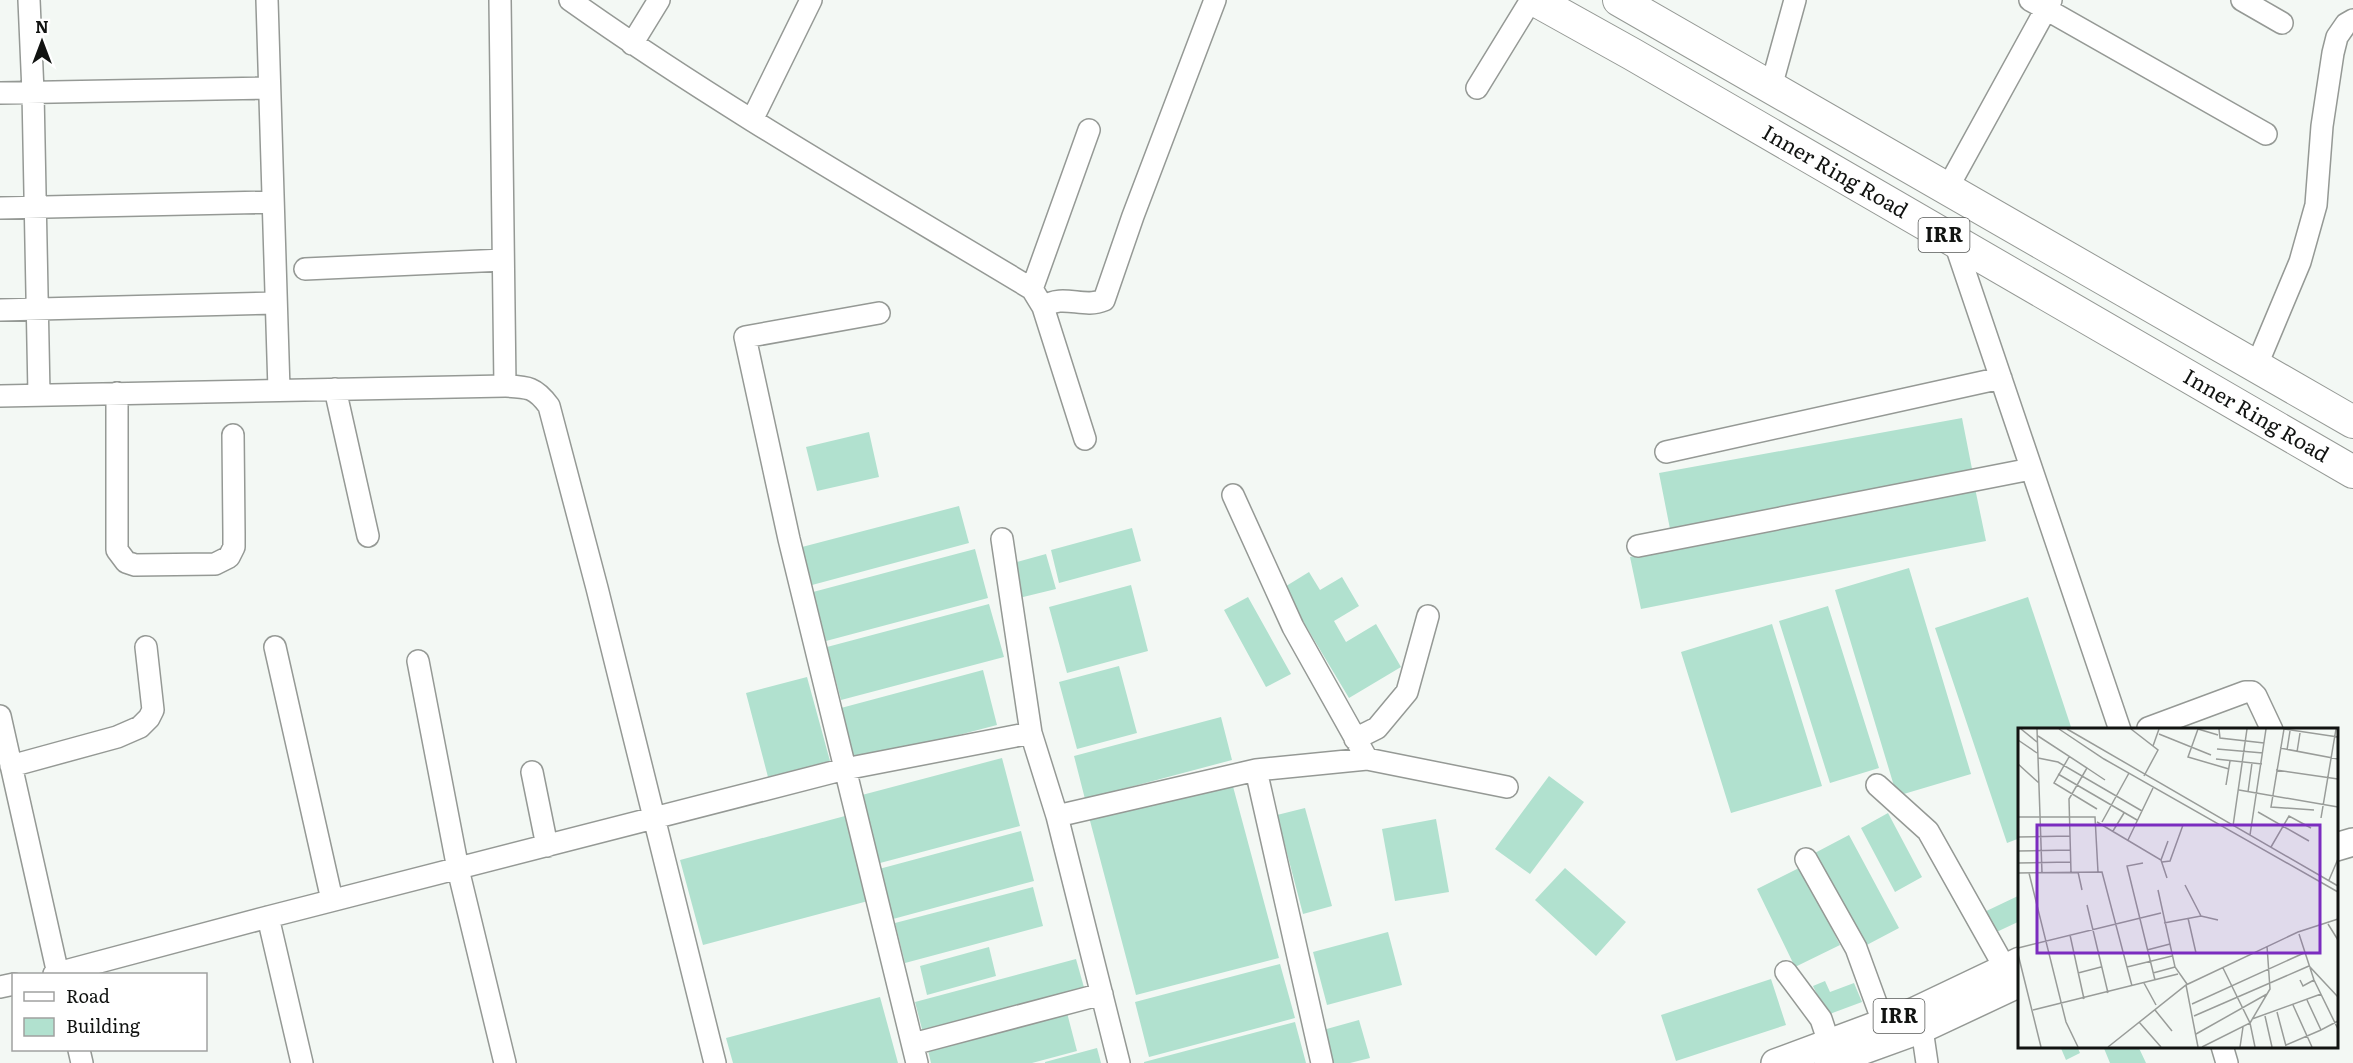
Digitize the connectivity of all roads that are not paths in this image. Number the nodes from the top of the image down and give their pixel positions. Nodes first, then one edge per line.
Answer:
1 (29, 0) edge
2 (267, 0) edge
3 (500, 0) edge
4 (570, 0) edge
5 (659, 0) edge
6 (812, 0) edge
7 (1215, 0) edge
8 (1533, 0) edge
9 (1796, 0) edge
10 (2242, 0) edge
11 (1625, 1) edge
12 (2042, 3) edge
13 (2353, 20) edge
14 (2282, 23) dead end
15 (632, 44) junction
16 (1772, 87) junction
17 (269, 88) junction
18 (1477, 88) dead end
19 (33, 92) junction
20 (0, 93) edge
21 (1808, 109) junction
22 (752, 120) junction
23 (1089, 130) dead end
24 (2266, 134) dead end
25 (1788, 144) junction
26 (1947, 189) junction
27 (273, 202) junction
28 (36, 206) junction
29 (0, 208) edge
30 (1954, 240) junction
31 (503, 261) junction
32 (305, 269) dead end
33 (1032, 288) junction
34 (276, 303) junction
35 (1043, 307) junction
36 (39, 309) junction
37 (0, 310) edge
38 (879, 313) dead end
39 (2256, 367) junction
40 (2001, 378) junction
41 (505, 386) junction
42 (335, 389) junction
43 (279, 390) junction
44 (117, 393) junction
45 (39, 394) junction
46 (0, 396) edge
47 (2353, 422) edge
48 (233, 435) dead end
49 (1085, 440) dead end
50 (1666, 452) dead end
51 (2031, 469) junction
52 (2353, 472) edge
53 (1233, 495) dead end
54 (368, 537) dead end
55 (1002, 538) dead end
56 (1638, 546) dead end
57 (1428, 615) dead end
58 (146, 647) dead end
59 (275, 647) dead end
60 (418, 661) dead end
61 (0, 716) edge
62 (2119, 728) edge
63 (2148, 728) dead end
64 (2271, 728) edge
65 (1031, 733) junction
66 (1354, 739) junction
67 (1367, 759) junction
68 (11, 766) junction
69 (845, 769) junction
70 (1256, 770) junction
71 (532, 772) dead end
72 (1876, 785) dead end
73 (1507, 788) dead end
74 (1057, 816) junction
75 (655, 819) junction
76 (2353, 824) edge
77 (2338, 829) edge
78 (2353, 842) edge
79 (547, 846) junction
80 (2338, 847) edge
81 (1806, 859) dead end
82 (458, 868) junction
83 (332, 900) junction
84 (268, 917) junction
85 (2015, 971) edge
86 (1786, 972) dead end
87 (57, 973) edge
88 (61, 973) edge
89 (1102, 994) junction
90 (1919, 1020) junction
91 (1883, 1022) junction
92 (1829, 1053) edge
93 (915, 1054) edge
94 (302, 1063) edge
95 (505, 1063) edge
96 (715, 1063) edge
97 (1119, 1063) edge
98 (1322, 1063) edge
99 (1775, 1063) edge
100 (1927, 1063) edge

1 - 19 street
2 - 17 street
3 - 31 street
4 - 15 street
5 - 15 street
6 - 22 street
7 - 35 street
8 - 18 street
8 - 25 highway, Inner Ring Road / IRR
9 - 16 street
10 - 14 street
11 - 16 highway, Inner Ring Road / IRR
12 - 24 street
12 - 26 street
13 - 39 street
15 - 22 street
16 - 21 highway, Inner Ring Road / IRR
17 - 19 street
17 - 27 street
19 - 20 street
19 - 28 street
21 - 25 highway
21 - 26 highway, Inner Ring Road / IRR
22 - 33 street
23 - 33 street
25 - 30 highway, Inner Ring Road / IRR
26 - 39 highway, Inner Ring Road / IRR
27 - 28 street
27 - 34 street
28 - 29 street
28 - 36 street
30 - 40 street
30 - 52 highway, Inner Ring Road / IRR
31 - 32 street
31 - 41 street
33 - 35 street
34 - 36 street
34 - 43 street
35 - 49 street
36 - 37 street
36 - 45 street
38 - 69 street
39 - 47 highway, Inner Ring Road / IRR
40 - 50 street
40 - 51 street
41 - 42 street
41 - 75 street
42 - 43 street
42 - 54 street
43 - 44 street
44 - 45 street
44 - 48 street
45 - 46 street
51 - 56 street
51 - 62 street
53 - 66 street
55 - 65 street
57 - 66 street
58 - 68 street
59 - 83 street
60 - 82 street
61 - 68 street
63 - 64 street
65 - 69 street
65 - 74 street
66 - 67 street
67 - 70 street
67 - 73 street
68 - 87 street
69 - 75 street
69 - 93 street
70 - 74 street
70 - 98 street
71 - 79 street
72 - 85 street
74 - 89 street
75 - 79 street
75 - 96 street
76 - 77 main road
78 - 80 main road
79 - 82 street
81 - 91 street
82 - 83 street
82 - 95 street
83 - 84 street
84 - 88 street
84 - 94 street
85 - 90 main road, IRR
86 - 92 street
89 - 93 street
89 - 97 street
90 - 91 main road, IRR
90 - 92 main road, IRR
90 - 100 street
91 - 92 main road, IRR
92 - 99 main road, IRR

